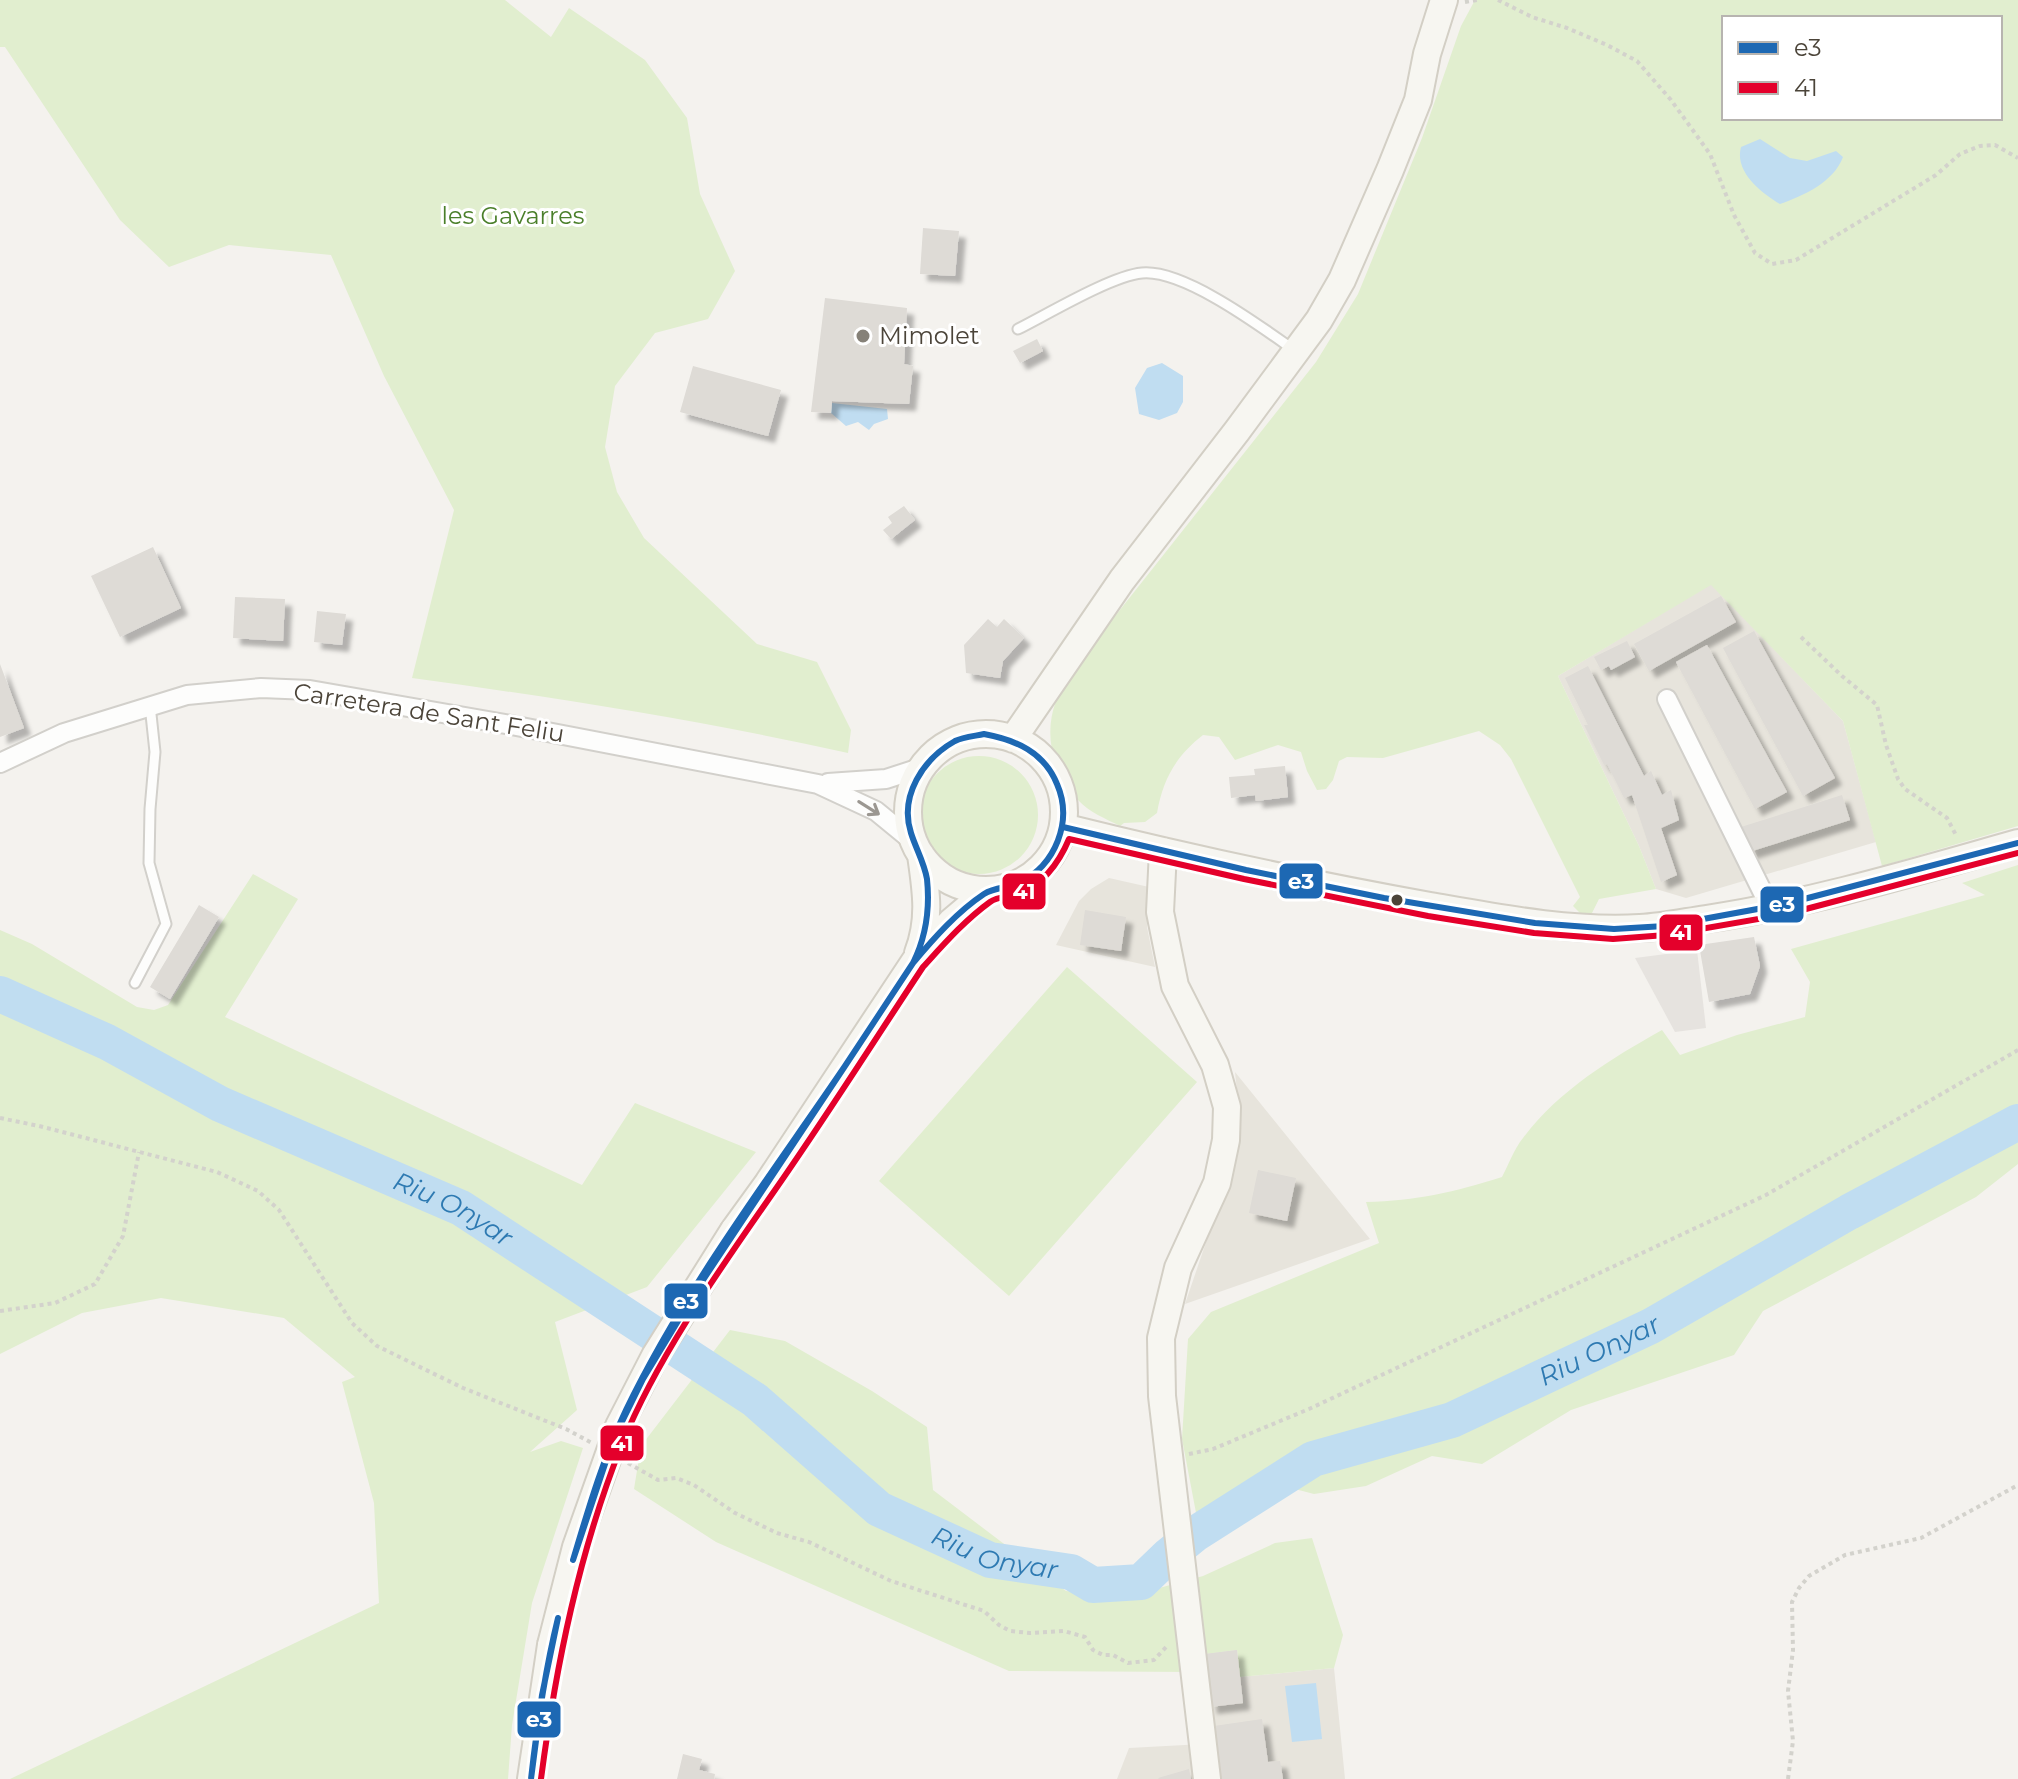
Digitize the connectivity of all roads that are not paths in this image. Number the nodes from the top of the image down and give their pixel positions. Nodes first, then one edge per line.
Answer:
1 (1444, 0) edge
2 (1459, 0) edge
3 (1418, 100) junction
4 (1018, 329) dead end
5 (1296, 352) junction
6 (1667, 699) dead end
7 (150, 705) junction
8 (1013, 739) junction
9 (0, 763) edge
10 (923, 767) junction
11 (818, 784) junction
12 (1063, 827) junction
13 (2018, 843) edge
14 (918, 849) junction
15 (1163, 851) junction
16 (989, 890) junction
17 (1770, 907) junction
18 (915, 961) junction
19 (135, 983) dead end
20 (531, 1779) edge
21 (1207, 1779) edge

1 - 3 main road
2 - 3 main road
3 - 5 main road
4 - 5 lane
5 - 8 main road
6 - 17 street
7 - 9 street, Carretera de Sant Feliu
7 - 11 street, Carretera de Sant Feliu
7 - 19 lane
8 - 10 main road
8 - 12 main road
10 - 11 street, Carretera de Sant Feliu
10 - 14 main road
11 -> 14 street, Carretera de Sant Feliu
12 - 15 main road
12 - 16 main road
13 - 17 main road
14 - 16 main road
14 - 18 main road
15 - 17 main road
15 - 21 main road
16 - 18 main road
18 - 20 main road, bridge

